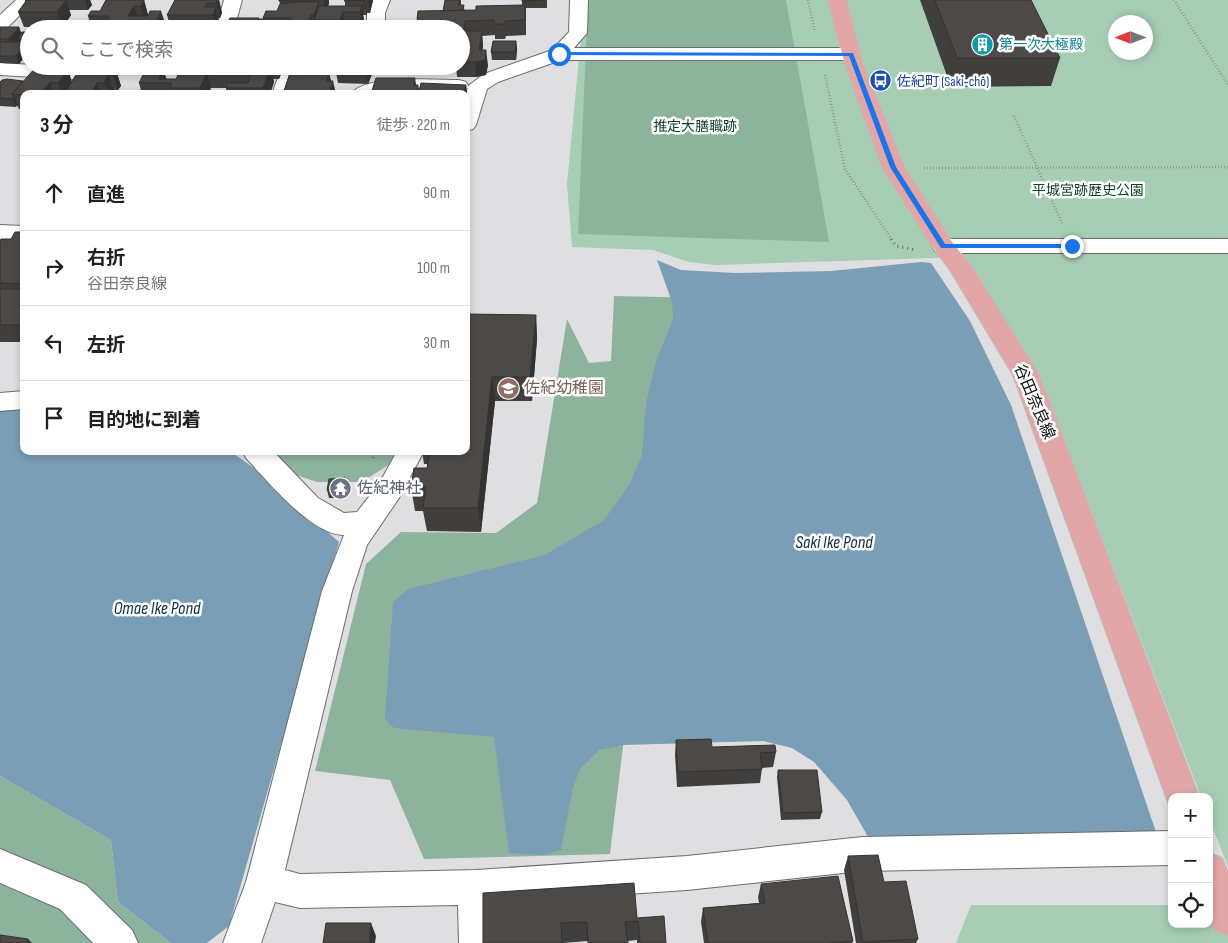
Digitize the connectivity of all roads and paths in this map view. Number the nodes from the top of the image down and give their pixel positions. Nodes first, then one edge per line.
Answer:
1 (26, 0) edge
2 (233, 0) edge
3 (381, 0) edge
4 (579, 0) edge
5 (808, 0) edge
6 (837, 0) edge
7 (1174, 0) edge
8 (227, 20) edge
9 (376, 20) edge
10 (0, 25) edge
11 (559, 54) junction
12 (820, 54) junction
13 (851, 54) junction
14 (0, 69) edge
15 (20, 70) edge
16 (289, 75) edge
17 (478, 86) junction
18 (1228, 86) edge
19 (283, 90) edge
20 (369, 90) edge
21 (470, 112) edge
22 (1014, 116) dead end
23 (1228, 167) edge
24 (922, 168) dead end
25 (1037, 168) junction
26 (1062, 222) dead end
27 (0, 232) edge
28 (20, 233) edge
29 (1228, 246) edge
30 (931, 249) junction
31 (20, 400) edge
32 (0, 402) edge
33 (260, 455) edge
34 (409, 455) edge
35 (365, 523) junction
36 (1181, 793) edge
37 (1168, 848) edge
38 (0, 866) edge
39 (1213, 880) edge
40 (264, 882) junction
41 (476, 887) junction
42 (1228, 917) edge
43 (119, 943) edge
44 (242, 943) edge
45 (478, 943) edge

1 - 10 street
2 - 8 street
3 - 9 street
4 - 11 street
5 - 12 path
6 - 13 main road, 谷田奈良線
7 - 18 path
11 - 12 street
11 - 17 street
12 - 13 street
12 - 30 path
13 - 30 main road, 谷田奈良線
14 - 15 street
16 - 19 street
17 - 20 street
17 - 21 street
22 - 25 path
23 - 25 path
24 - 25 path
25 - 26 path
27 - 28 street
29 - 30 street
30 - 36 main road, 谷田奈良線
31 - 32 street
33 - 35 street
34 - 35 street
35 - 40 street
37 - 41 street
38 - 43 street
39 - 42 main road
40 - 41 street
40 - 44 street
41 - 45 street

